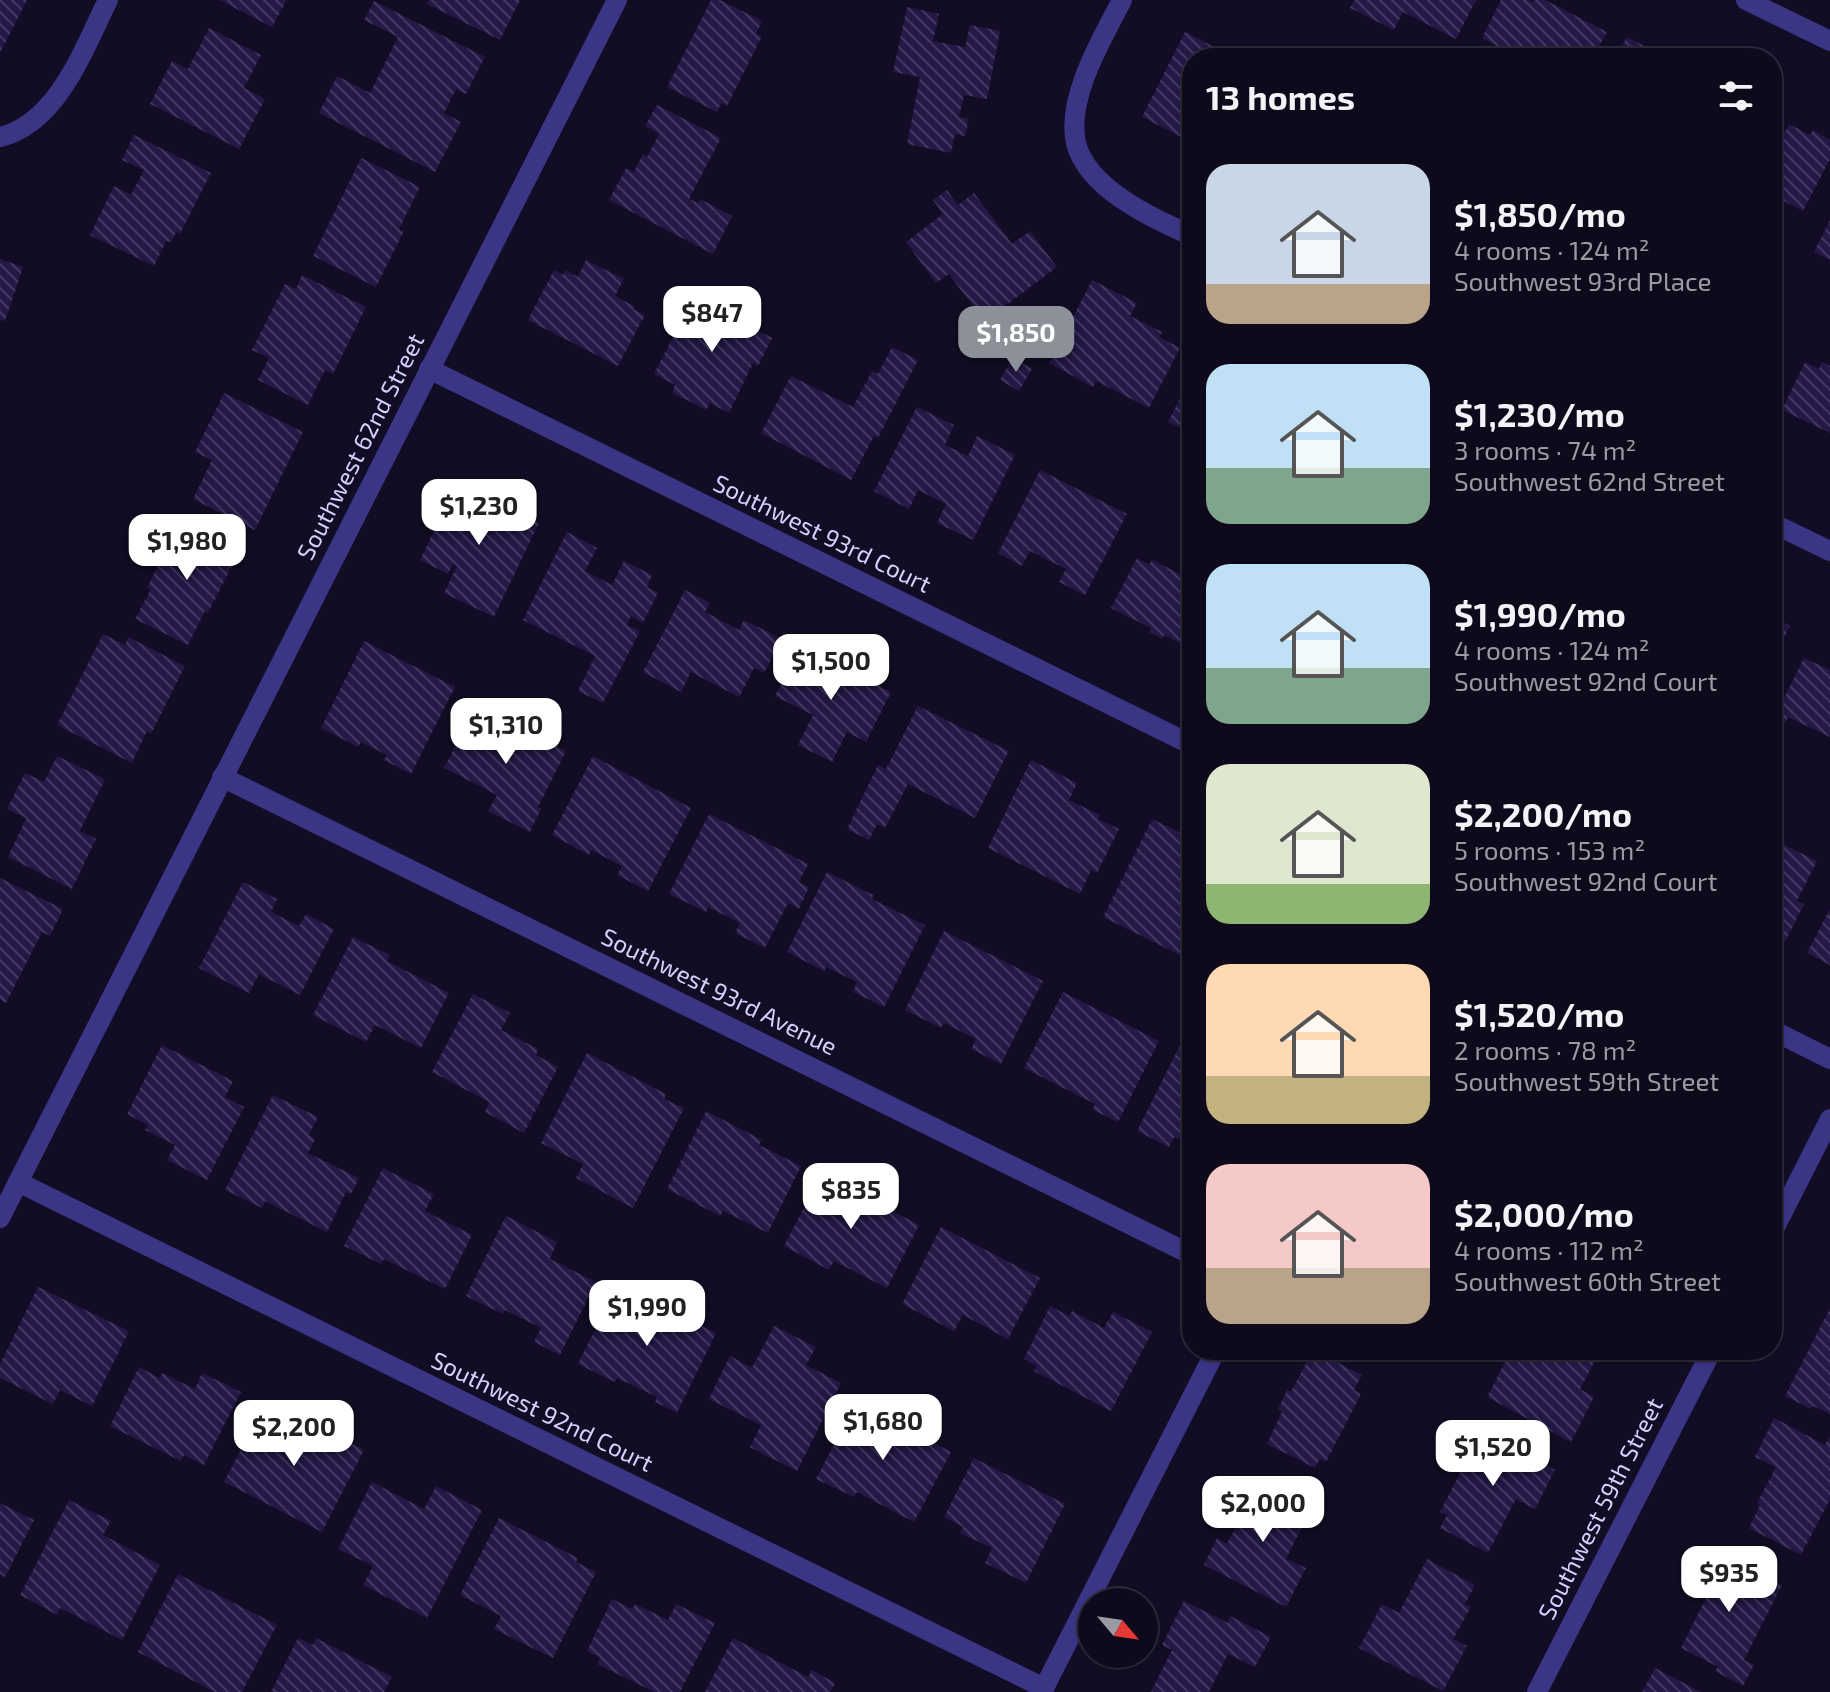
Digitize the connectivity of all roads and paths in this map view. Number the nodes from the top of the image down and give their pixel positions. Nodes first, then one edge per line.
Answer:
1 (108, 0) edge
2 (617, 0) edge
3 (1122, 0) edge
4 (1746, 0) edge
5 (1830, 41) edge
6 (0, 137) edge
7 (1182, 231) edge
8 (429, 369) junction
9 (1782, 528) edge
10 (1830, 551) edge
11 (1182, 740) edge
12 (222, 777) junction
13 (1782, 1035) edge
14 (1830, 1059) edge
15 (1830, 1119) edge
16 (18, 1182) junction
17 (1782, 1213) edge
18 (0, 1218) edge
19 (1182, 1250) edge
20 (1211, 1360) edge
21 (1707, 1360) edge
22 (1043, 1690) edge
23 (1537, 1692) edge

1 - 6 street
2 - 8 street, Southwest 62nd Street
3 - 7 street
4 - 5 street
8 - 11 street, Southwest 93rd Court
8 - 12 street, Southwest 62nd Street
9 - 10 street
12 - 16 street, Southwest 62nd Street
12 - 19 street, Southwest 93rd Avenue
13 - 14 street
15 - 17 street
16 - 18 street, Southwest 62nd Street
16 - 22 street, Southwest 92nd Court
20 - 22 street
21 - 23 street, Southwest 59th Street

